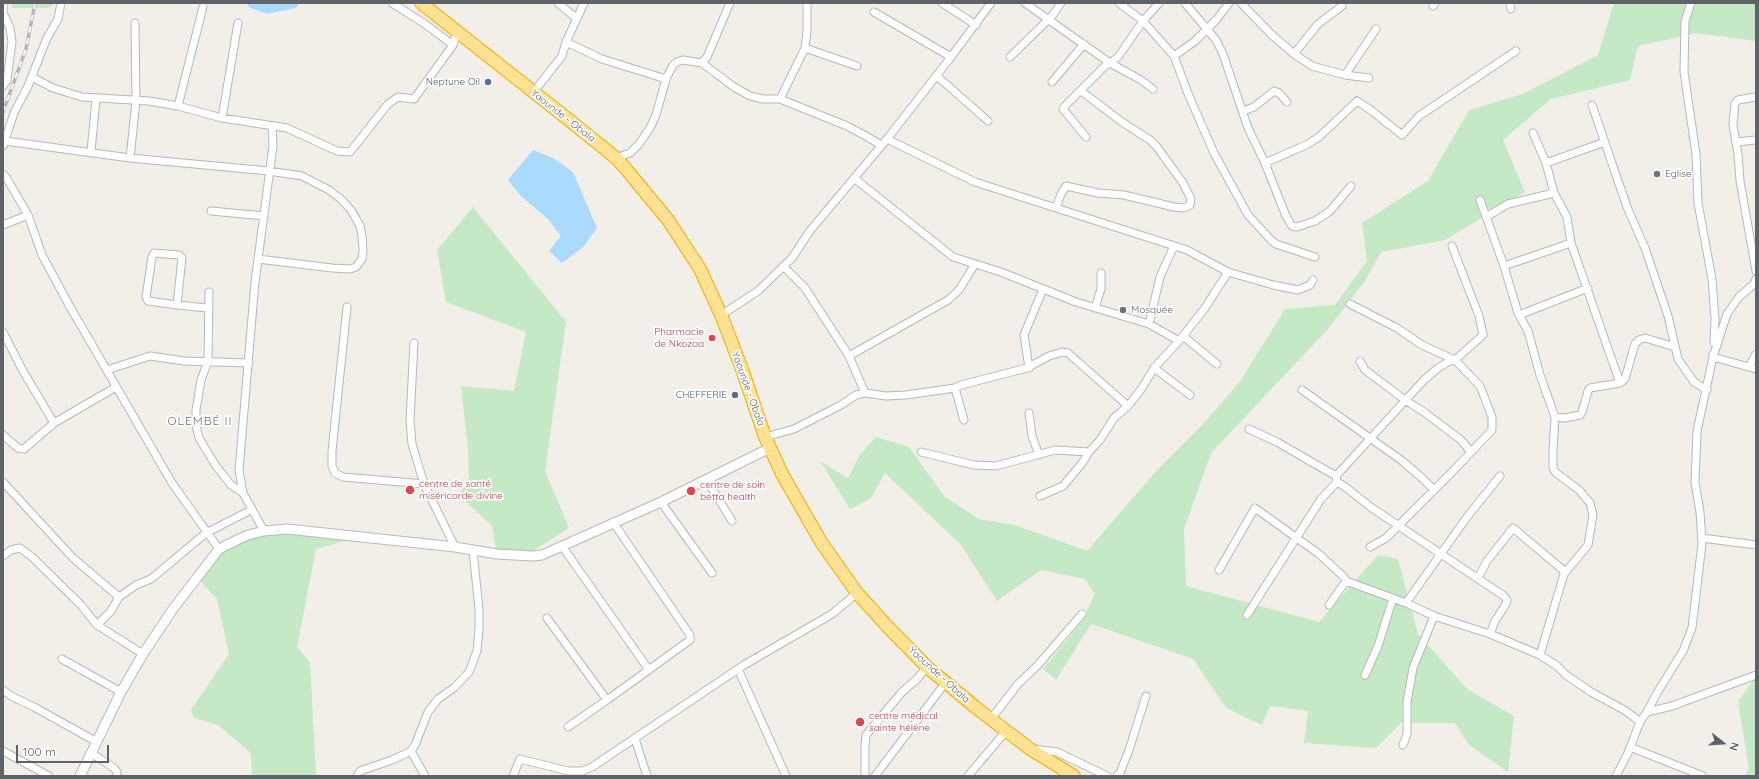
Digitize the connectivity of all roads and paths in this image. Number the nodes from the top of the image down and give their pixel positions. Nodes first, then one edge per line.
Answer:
1 (4, 3) edge
2 (60, 3) edge
3 (392, 3) edge
4 (421, 3) edge
5 (558, 3) edge
6 (584, 3) edge
7 (730, 3) edge
8 (807, 3) edge
9 (942, 3) edge
10 (991, 3) edge
11 (1025, 3) edge
12 (1061, 3) edge
13 (1119, 3) edge
14 (1159, 3) edge
15 (1185, 3) edge
16 (1229, 3) edge
17 (1242, 3) edge
18 (1691, 3) edge
19 (1342, 6) dead end
20 (203, 7) dead end
21 (3, 12) edge
22 (874, 12) dead end
23 (576, 18) junction
24 (1048, 19) junction
25 (1143, 21) junction
26 (134, 23) dead end
27 (238, 23) dead end
28 (976, 25) junction
29 (6, 28) edge
30 (1207, 28) junction
31 (1376, 29) dead end
32 (457, 32) junction
33 (566, 42) junction
34 (1084, 44) junction
35 (453, 45) junction
36 (805, 48) junction
37 (1516, 51) dead end
38 (1294, 54) junction
39 (1174, 56) junction
40 (952, 57) junction
41 (1010, 57) dead end
42 (702, 63) junction
43 (1110, 63) junction
44 (857, 66) dead end
45 (1345, 75) junction
46 (937, 76) junction
47 (32, 77) junction
48 (1369, 78) dead end
49 (666, 79) junction
50 (1052, 82) dead end
51 (3, 86) edge
52 (1153, 88) dead end
53 (1081, 91) junction
54 (533, 93) junction
55 (1756, 97) edge
56 (96, 99) junction
57 (780, 99) junction
58 (136, 101) junction
59 (1287, 102) dead end
60 (1592, 105) dead end
61 (178, 106) junction
62 (1243, 111) junction
63 (222, 118) junction
64 (988, 121) dead end
65 (272, 126) junction
66 (1533, 133) dead end
67 (1086, 137) dead end
68 (887, 139) junction
69 (1756, 140) edge
70 (1605, 142) junction
71 (1736, 142) junction
72 (4, 143) edge
73 (881, 145) junction
74 (90, 151) junction
75 (130, 158) junction
76 (616, 158) junction
77 (1265, 163) junction
78 (1546, 163) junction
79 (269, 172) junction
80 (3, 174) edge
81 (854, 178) junction
82 (1351, 186) dead end
83 (1554, 193) junction
84 (1480, 200) dead end
85 (1056, 208) junction
86 (212, 211) dead end
87 (28, 215) junction
88 (264, 216) junction
89 (1486, 216) junction
90 (3, 225) edge
91 (1571, 243) junction
92 (1174, 246) junction
93 (1452, 246) dead end
94 (1315, 257) dead end
95 (258, 259) junction
96 (975, 264) junction
97 (1504, 266) junction
98 (784, 267) junction
99 (1756, 271) edge
100 (1228, 272) junction
101 (1101, 273) dead end
102 (1756, 279) edge
103 (1313, 280) dead end
104 (1588, 288) junction
105 (1043, 289) junction
106 (209, 292) dead end
107 (1350, 304) dead end
108 (177, 305) junction
109 (347, 307) dead end
110 (207, 308) junction
111 (1094, 308) junction
112 (721, 315) junction
113 (1520, 315) junction
114 (1149, 324) junction
115 (3, 332) edge
116 (1181, 338) junction
117 (414, 343) dead end
118 (1675, 347) junction
119 (1756, 354) edge
120 (849, 356) junction
121 (1713, 357) junction
122 (1455, 360) junction
123 (208, 361) junction
124 (1360, 361) dead end
125 (249, 363) junction
126 (1217, 364) dead end
127 (1029, 368) junction
128 (1154, 368) junction
129 (1752, 368) edge
130 (107, 370) junction
131 (1620, 383) junction
132 (116, 387) junction
133 (955, 388) junction
134 (1302, 390) dead end
135 (1707, 390) junction
136 (865, 393) junction
137 (1190, 395) dead end
138 (1406, 400) junction
139 (1128, 406) junction
140 (1029, 413) dead end
141 (1555, 417) junction
142 (964, 420) dead end
143 (54, 423) junction
144 (1249, 429) dead end
145 (3, 435) edge
146 (764, 437) junction
147 (1371, 439) junction
148 (770, 448) junction
149 (921, 452) dead end
150 (1090, 452) junction
151 (1471, 452) junction
152 (1039, 455) junction
153 (1500, 476) dead end
154 (706, 479) junction
155 (1336, 479) junction
156 (3, 482) edge
157 (424, 484) junction
158 (1434, 490) junction
159 (243, 493) junction
160 (1040, 496) dead end
161 (660, 502) junction
162 (251, 510) junction
163 (732, 521) dead end
164 (613, 522) junction
165 (1399, 526) junction
166 (264, 531) junction
167 (206, 533) junction
168 (1296, 537) junction
169 (1702, 538) junction
170 (562, 546) junction
171 (1756, 546) edge
172 (455, 547) junction
173 (1370, 547) dead end
174 (219, 550) junction
175 (473, 551) junction
176 (1440, 554) junction
177 (3, 556) edge
178 (1219, 570) dead end
179 (712, 573) dead end
180 (1564, 574) junction
181 (1478, 578) junction
182 (1346, 581) junction
183 (857, 593) junction
184 (119, 597) junction
185 (1393, 598) junction
186 (1406, 603) junction
187 (1329, 605) dead end
188 (1082, 614) dead end
189 (1247, 615) dead end
190 (1434, 616) junction
191 (547, 618) dead end
192 (97, 625) junction
193 (1490, 634) junction
194 (143, 654) junction
195 (1540, 655) junction
196 (62, 658) dead end
197 (927, 667) junction
198 (738, 669) junction
199 (649, 670) junction
200 (1365, 675) dead end
201 (1756, 675) edge
202 (946, 682) junction
203 (3, 690) edge
204 (121, 692) junction
205 (1146, 696) dead end
206 (607, 700) junction
207 (1647, 712) junction
208 (991, 719) junction
209 (1640, 722) junction
210 (568, 727) dead end
211 (1006, 731) junction
212 (635, 739) junction
213 (97, 742) junction
214 (1404, 745) dead end
215 (1630, 747) junction
216 (1030, 749) junction
217 (3, 751) edge
218 (411, 751) junction
219 (91, 753) junction
220 (49, 776) edge
221 (80, 776) edge
222 (117, 776) edge
223 (357, 776) edge
224 (425, 776) edge
225 (513, 776) edge
226 (647, 776) edge
227 (786, 776) edge
228 (865, 776) edge
229 (875, 776) edge
230 (968, 776) edge
231 (1074, 776) edge
232 (1107, 776) edge
233 (1117, 776) edge
234 (1616, 776) edge
235 (1703, 776) edge

1 - 21 street
2 - 47 street
3 - 35 street
4 - 32 highway, Yaounde - Obala
5 - 23 street
6 - 23 street
7 - 42 street
8 - 36 street
9 - 28 street
10 - 28 street
11 - 24 street
12 - 24 street
13 - 25 street
14 - 25 street
15 - 30 street
16 - 30 street
17 - 38 street
18 - 121 street
19 - 38 street
20 - 61 street
21 - 29 street
22 - 40 street
23 - 33 street
24 - 34 street
24 - 41 street
25 - 39 street
25 - 43 street
26 - 58 street
27 - 63 street
28 - 40 street
29 - 51 street
30 - 39 street
30 - 62 street
31 - 45 street
32 - 35 street
32 - 54 highway, Yaounde - Obala
33 - 49 street
33 - 54 street
34 - 43 street
34 - 50 street
35 - 65 street
36 - 44 street
36 - 57 street
37 - 77 street
38 - 45 street
39 - 94 street
40 - 46 street
42 - 49 street
42 - 57 street
43 - 52 street
43 - 53 street
45 - 48 street
46 - 64 street
46 - 68 street
47 - 56 street
47 - 72 street
49 - 76 street
53 - 67 street
53 - 85 street
54 - 76 highway, Yaounde - Obala
55 - 71 street
56 - 58 street
56 - 74 street
57 - 73 street
58 - 61 street
58 - 75 street
59 - 62 street
60 - 70 street
61 - 63 street
62 - 77 street
63 - 65 street
65 - 79 street
66 - 78 street
68 - 73 street
68 - 85 street
69 - 71 street
70 - 78 street
70 - 118 street
71 - 99 street
72 - 74 street
73 - 81 street
74 - 75 street
75 - 79 street
76 - 112 highway, Yaounde - Obala
77 - 82 street
78 - 83 street
79 - 88 street
79 - 95 street
80 - 87 street
81 - 96 street
81 - 98 street
83 - 89 street
83 - 91 street
84 - 89 street
85 - 92 street
86 - 88 street
87 - 90 street
87 - 130 street
88 - 95 street
89 - 97 street
91 - 97 street
91 - 104 street
92 - 100 street
92 - 114 street
93 - 122 street
95 - 125 street
96 - 105 street
96 - 120 street
97 - 113 street
98 - 112 street
98 - 120 street
100 - 103 street
100 - 116 street
101 - 111 street
102 - 121 street
104 - 113 street
104 - 131 street
105 - 111 street
105 - 127 street
106 - 110 street
107 - 122 street
108 - 108 street
108 - 110 street
109 - 157 street
110 - 123 street
111 - 114 street
112 - 146 highway, Yaounde - Obala
113 - 141 street
114 - 116 street
115 - 143 street
116 - 126 street
116 - 128 street
117 - 157 street
118 - 131 street
118 - 135 street
119 - 129 street
120 - 136 street
121 - 129 street
121 - 135 street
122 - 138 street
122 - 151 street
123 - 125 street
123 - 130 street
123 - 159 street
124 - 138 street
125 - 159 street
127 - 133 street
127 - 139 street
128 - 137 street
128 - 139 street
130 - 132 street
131 - 141 street
132 - 143 street
132 - 167 street
133 - 136 street
133 - 142 street
134 - 147 street
135 - 169 street
136 - 146 street
138 - 147 street
138 - 151 street
139 - 150 street
140 - 152 street
141 - 180 street
143 - 145 street
144 - 155 street
146 - 148 highway, Yaounde - Obala
147 - 155 street
147 - 158 street
148 - 154 street
148 - 183 highway, Yaounde - Obala
149 - 152 street
150 - 152 street
150 - 160 street
151 - 158 street
153 - 176 street
154 - 161 street
154 - 163 street
155 - 165 street
155 - 168 street
156 - 184 street
157 - 172 street
158 - 165 street
159 - 162 street
161 - 164 street
161 - 179 street
162 - 166 street
162 - 167 street
164 - 170 street
164 - 199 street
165 - 173 street
165 - 176 street
166 - 172 street
166 - 174 street
167 - 174 street
167 - 184 street
168 - 178 street
168 - 182 street
168 - 189 street
169 - 171 street
169 - 207 street
170 - 175 street
170 - 199 street
172 - 175 street
174 - 194 street
175 - 218 street
176 - 181 street
176 - 186 street
177 - 192 street
180 - 181 street
180 - 195 street
181 - 193 street
182 - 185 street
182 - 187 street
183 - 197 highway, Yaounde - Obala
183 - 198 street
184 - 192 street
185 - 186 street
185 - 200 street
186 - 190 street
188 - 208 street
190 - 193 street
190 - 214 street
191 - 206 street
192 - 194 street
193 - 195 street
194 - 204 street
195 - 209 street
196 - 204 street
197 - 202 highway, Yaounde - Obala
197 - 228 street
198 - 212 street
198 - 227 street
199 - 206 street
201 - 207 street
202 - 208 highway, Yaounde - Obala
202 - 229 street
203 - 213 street
204 - 213 street
205 - 233 street
206 - 210 street
207 - 209 street
208 - 211 highway, Yaounde - Obala
209 - 215 street
211 - 216 highway, Yaounde - Obala
211 - 230 street
212 - 225 street
212 - 226 street
213 - 219 street
215 - 234 street
215 - 235 street
216 - 231 highway, Yaounde - Obala
216 - 232 street
217 - 220 street
218 - 223 street
218 - 224 street
219 - 221 street
219 - 222 street

